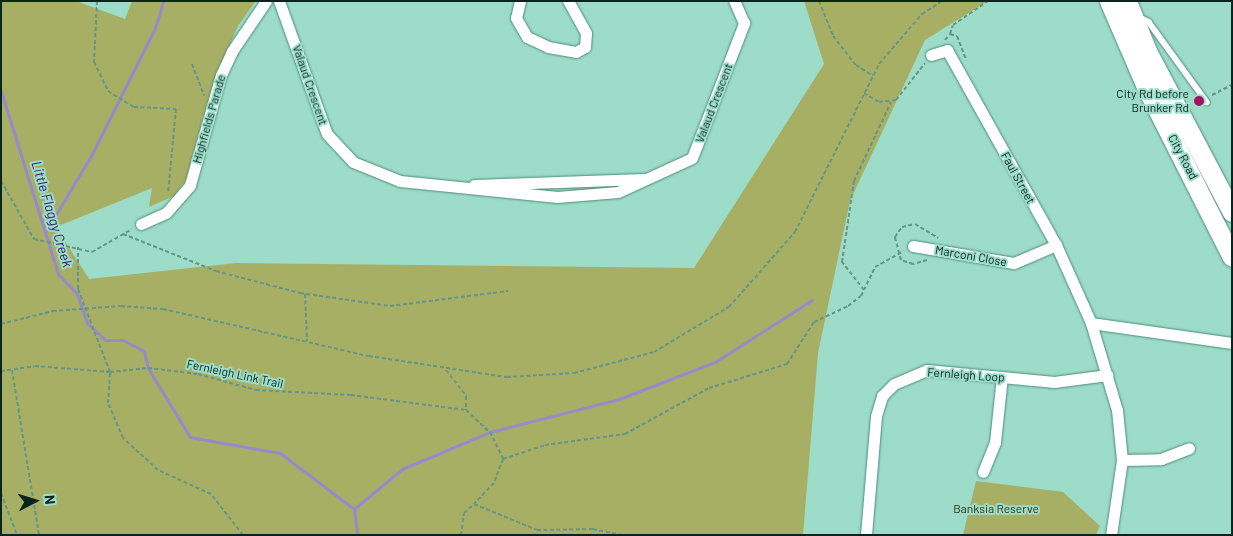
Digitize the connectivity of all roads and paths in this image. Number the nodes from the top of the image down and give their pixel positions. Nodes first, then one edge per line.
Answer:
1 (97, 1) edge
2 (266, 1) edge
3 (279, 1) edge
4 (520, 1) edge
5 (568, 1) edge
6 (734, 1) edge
7 (820, 1) edge
8 (942, 1) edge
9 (988, 1) edge
10 (1109, 1) edge
11 (1129, 7) edge
12 (950, 34) junction
13 (938, 44) dead end
14 (931, 55) joint
15 (192, 64) dead end
16 (968, 64) dead end
17 (873, 76) junction
18 (1232, 85) edge
19 (864, 93) junction
20 (1206, 100) joint
21 (892, 102) junction
22 (213, 104) junction
23 (1203, 157) junction
24 (1, 181) edge
25 (1232, 191) edge
26 (1232, 212) edge
27 (166, 213) junction
28 (142, 224) joint
29 (123, 234) junction
30 (942, 240) dead end
31 (1056, 245) junction
32 (914, 246) joint
33 (78, 247) junction
34 (898, 255) junction
35 (1232, 257) edge
36 (864, 290) junction
37 (508, 291) dead end
38 (305, 294) junction
39 (1091, 323) junction
40 (1, 324) edge
41 (307, 342) junction
42 (1232, 343) edge
43 (12, 370) junction
44 (446, 370) junction
45 (1, 371) edge
46 (110, 372) junction
47 (1108, 375) junction
48 (1002, 377) junction
49 (466, 410) junction
50 (1189, 448) dead end
51 (503, 459) junction
52 (1122, 460) junction
53 (983, 472) dead end
54 (1, 493) edge
55 (474, 504) junction
56 (17, 535) edge
57 (39, 535) edge
58 (243, 535) edge
59 (461, 535) edge
60 (622, 535) edge
61 (866, 535) edge
62 (1111, 535) edge

1 - 27 path
2 - 22 street, Highfields Parade
3 - 6 street, Valaud Crescent
4 - 5 street
7 - 17 path
8 - 17 path
9 - 12 path
10 - 35 highway, City Road
11 - 20 lane
11 - 23 highway, City Road
12 - 13 path
12 - 16 path
14 - 21 path
14 - 31 street, Faul Street
15 - 22 path
17 - 19 path
18 - 20 path
19 - 21 path
19 - 44 path
21 - 36 path
22 - 27 street, Highfields Parade
23 - 25 highway
23 - 26 highway, City Road
24 - 33 path
27 - 28 street, Highfields Parade
28 - 29 path
29 - 33 path
29 - 38 path
30 - 34 path
31 - 32 street, Marconi Close
31 - 39 street, Faul Street
32 - 34 path
33 - 46 path
34 - 36 path
36 - 51 path
37 - 38 path
38 - 41 path
39 - 42 street
39 - 47 street, Faul Street
40 - 41 path, bridge
41 - 44 path
43 - 45 path, Fernleigh Link Trail
43 - 46 path, Fernleigh Link Trail
43 - 57 path
44 - 49 path
46 - 49 path, Fernleigh Link Trail
46 - 58 path
47 - 48 street, Fernleigh Loop
47 - 52 street, Faul Street
48 - 53 street
48 - 61 street, Fernleigh Loop
49 - 51 path
50 - 52 street
51 - 55 path
52 - 62 street, Faul Street
54 - 56 path
55 - 59 path
55 - 60 path

